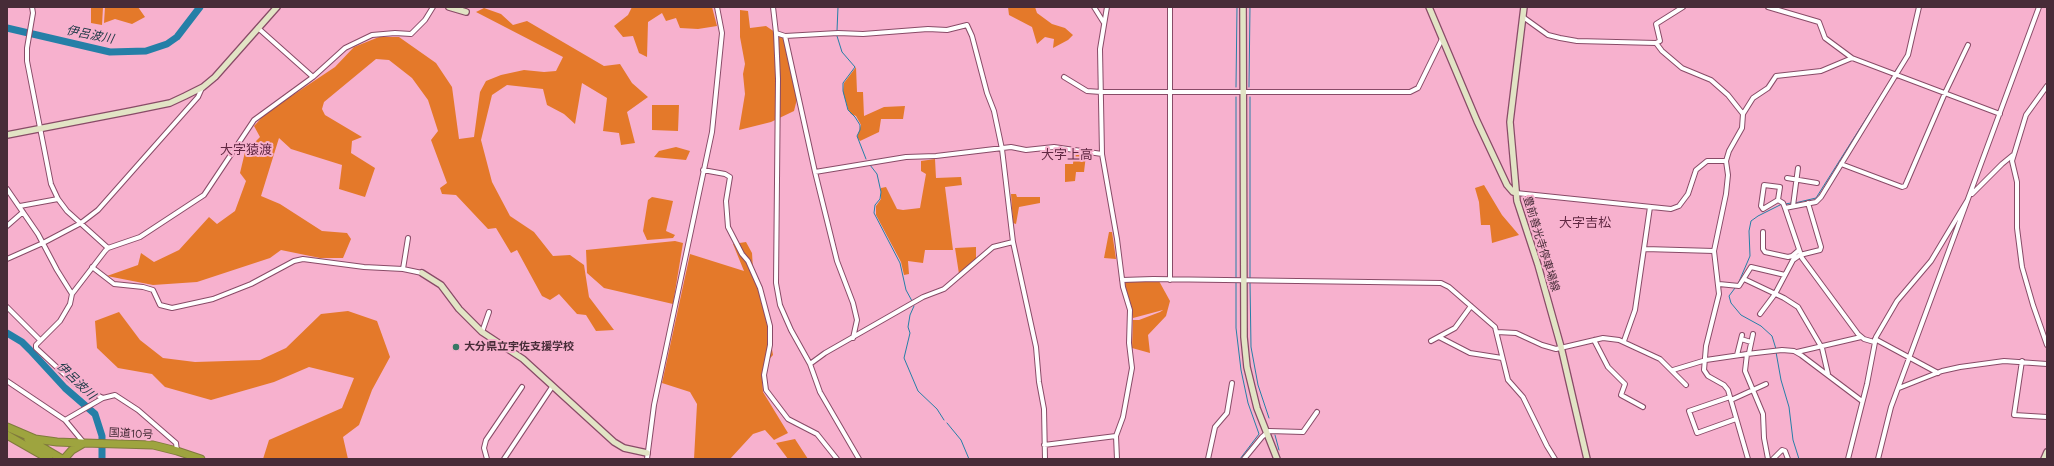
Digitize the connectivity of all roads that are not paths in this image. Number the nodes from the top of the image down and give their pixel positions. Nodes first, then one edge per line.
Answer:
1 (32, 7) edge
2 (277, 7) edge
3 (433, 7) edge
4 (449, 7) edge
5 (717, 7) edge
6 (772, 7) edge
7 (1094, 7) edge
8 (1107, 7) edge
9 (1170, 7) edge
10 (1243, 7) edge
11 (1430, 7) edge
12 (1524, 7) edge
13 (1683, 7) edge
14 (1768, 7) edge
15 (1919, 7) edge
16 (2039, 7) edge
17 (466, 12) dead end
18 (1523, 17) junction
19 (1104, 24) junction
20 (258, 28) junction
21 (776, 33) junction
22 (785, 36) junction
23 (1442, 39) junction
24 (1656, 43) junction
25 (1968, 45) dead end
26 (1852, 58) junction
27 (1897, 74) junction
28 (313, 77) junction
29 (1064, 78) dead end
30 (2047, 86) edge
31 (203, 87) junction
32 (2043, 91) junction
33 (1101, 92) junction
34 (1170, 92) junction
35 (1243, 92) junction
36 (1945, 93) junction
37 (2047, 94) edge
38 (1743, 114) junction
39 (2000, 114) junction
40 (40, 130) junction
41 (7, 135) edge
42 (1002, 149) junction
43 (1102, 154) junction
44 (2013, 155) junction
45 (1726, 161) junction
46 (1841, 164) junction
47 (1798, 168) dead end
48 (703, 170) junction
49 (815, 172) junction
50 (1786, 178) dead end
51 (1796, 179) junction
52 (1817, 183) dead end
53 (7, 189) edge
54 (1516, 193) junction
55 (1970, 196) junction
56 (58, 199) junction
57 (1778, 200) junction
58 (1808, 203) junction
59 (20, 206) junction
60 (1793, 206) junction
61 (1650, 207) junction
62 (1785, 208) junction
63 (23, 212) junction
64 (81, 223) junction
65 (7, 226) edge
66 (1763, 232) dead end
67 (408, 238) dead end
68 (1013, 242) junction
69 (43, 243) junction
70 (108, 248) junction
71 (1645, 249) junction
72 (1714, 251) junction
73 (1799, 253) junction
74 (7, 259) edge
75 (92, 267) junction
76 (403, 268) junction
77 (422, 273) joint
78 (1785, 275) junction
79 (1744, 279) junction
80 (1122, 280) junction
81 (1170, 280) junction
82 (1243, 281) junction
83 (1719, 284) junction
84 (72, 294) junction
85 (1775, 294) junction
86 (1471, 306) junction
87 (7, 308) edge
88 (489, 312) dead end
89 (1760, 314) dead end
90 (482, 332) junction
91 (1497, 332) junction
92 (1753, 334) dead end
93 (1439, 337) junction
94 (1860, 337) junction
95 (853, 338) junction
96 (40, 340) junction
97 (1594, 340) junction
98 (1431, 341) dead end
99 (1875, 341) junction
100 (1624, 342) junction
101 (1751, 342) junction
102 (2047, 345) edge
103 (1561, 347) junction
104 (1821, 347) junction
105 (1797, 352) junction
106 (1748, 353) junction
107 (1737, 355) junction
108 (1502, 358) junction
109 (1910, 358) junction
110 (1706, 360) junction
111 (2022, 361) junction
112 (810, 364) junction
113 (2047, 364) edge
114 (1673, 370) junction
115 (1938, 373) junction
116 (1828, 374) junction
117 (7, 381) edge
118 (1232, 383) dead end
119 (1766, 384) dead end
120 (1686, 385) dead end
121 (522, 386) dead end
122 (552, 386) junction
123 (1899, 388) junction
124 (1753, 390) junction
125 (1731, 398) junction
126 (101, 399) junction
127 (1862, 401) junction
128 (1643, 407) dead end
129 (1317, 412) dead end
130 (2047, 416) edge
131 (1736, 419) junction
132 (65, 420) junction
133 (7, 427) edge
134 (1266, 434) junction
135 (7, 435) edge
136 (1116, 436) junction
137 (87, 443) junction
138 (1044, 445) junction
139 (177, 451) junction
140 (2047, 452) edge
141 (647, 456) edge
142 (48, 459) edge
143 (63, 459) edge
144 (201, 459) edge
145 (487, 459) edge
146 (504, 459) edge
147 (837, 459) edge
148 (859, 459) edge
149 (1045, 459) edge
150 (1117, 459) edge
151 (1208, 459) edge
152 (1244, 459) edge
153 (1277, 459) edge
154 (1555, 459) edge
155 (1587, 459) edge
156 (1748, 459) edge
157 (1768, 459) edge
158 (1773, 459) edge
159 (1788, 459) edge
160 (1848, 459) edge
161 (1878, 459) edge
162 (2044, 459) edge

1 - 40 street
2 - 20 street
3 - 28 street
4 - 17 street
5 - 48 street
6 - 21 street
7 - 19 street
8 - 19 street
9 - 34 street
10 - 35 street
11 - 23 street
12 - 18 street, 豊前善光寺停車場線
13 - 24 street
14 - 26 street
15 - 27 street
16 - 39 street
18 - 24 street
18 - 54 street, 豊前善光寺停車場線
19 - 33 street
20 - 28 street
20 - 31 street
21 - 22 street
21 - 112 street
22 - 42 street
22 - 49 street
23 - 35 street
23 - 54 street
24 - 38 street
25 - 36 street
26 - 27 street
26 - 38 street
27 - 36 street
27 - 46 street
28 - 70 street
29 - 33 street
30 - 32 street
31 - 40 street
31 - 64 street
32 - 37 street
32 - 44 street
33 - 34 street
33 - 43 street
34 - 35 street
34 - 81 street
35 - 82 street
36 - 39 street
36 - 46 street
38 - 45 street
39 - 55 street
40 - 41 street
40 - 56 street
42 - 43 street
42 - 49 street
42 - 68 street
43 - 80 street
44 - 55 street
44 - 102 street
45 - 61 street
45 - 72 street
46 - 58 street
47 - 51 street
48 - 141 street
48 - 147 street
49 - 95 street
50 - 51 street
51 - 52 street
51 - 60 street
53 - 59 street
54 - 61 street
54 - 103 street, 豊前善光寺停車場線
55 - 99 street
55 - 109 street
56 - 59 street
56 - 64 street
57 - 57 street
57 - 62 street
58 - 60 street
58 - 73 street
59 - 63 street
60 - 62 street
61 - 71 street
62 - 73 street
63 - 65 street
63 - 69 street
64 - 69 street
64 - 70 street
66 - 73 street
67 - 76 street
68 - 95 street
68 - 138 street
69 - 74 street
69 - 84 street
70 - 75 street
71 - 72 street
71 - 100 street
72 - 83 street
73 - 78 street
73 - 94 street
75 - 76 street
75 - 84 street
76 - 77 street
77 - 90 street
78 - 79 street
78 - 85 street
79 - 83 street
79 - 85 street
80 - 81 street
80 - 136 street
81 - 82 street
82 - 86 street
82 - 134 street
83 - 110 street
84 - 96 street
85 - 89 street
85 - 104 street
86 - 91 street
86 - 93 street
87 - 96 street
88 - 90 street
90 - 122 street
91 - 103 street
91 - 108 street
92 - 101 street
93 - 98 street
93 - 108 street
94 - 99 street
94 - 104 street
95 - 112 street
96 - 126 street
97 - 100 street
97 - 103 street
97 - 128 street
99 - 109 street
99 - 127 street
100 - 114 street
101 - 106 street
101 - 107 street
103 - 155 street, 豊前善光寺停車場線
104 - 105 street
104 - 116 street
105 - 106 street
105 - 116 street
106 - 107 street
106 - 124 street
107 - 110 street
108 - 154 street
109 - 115 street
109 - 123 street
110 - 114 street
110 - 125 street
111 - 113 street
111 - 115 street
111 - 130 street
112 - 148 street
114 - 120 street
115 - 123 street
116 - 127 street
117 - 132 street
118 - 151 street
119 - 124 street
121 - 145 street
122 - 141 street
122 - 146 street
123 - 161 street
124 - 125 street
124 - 157 street
125 - 131 street
125 - 131 street
126 - 132 street
126 - 139 street
127 - 160 street
129 - 134 street
131 - 156 street
132 - 137 street
133 - 137 highway, 国道10号
133 - 143 highway
134 - 152 street
134 - 153 street
135 - 142 highway
136 - 138 street
136 - 150 street
137 - 139 highway, 国道10号
137 - 143 highway
138 - 149 street
139 - 144 highway, 国道10号
140 - 162 street
158 - 159 street

